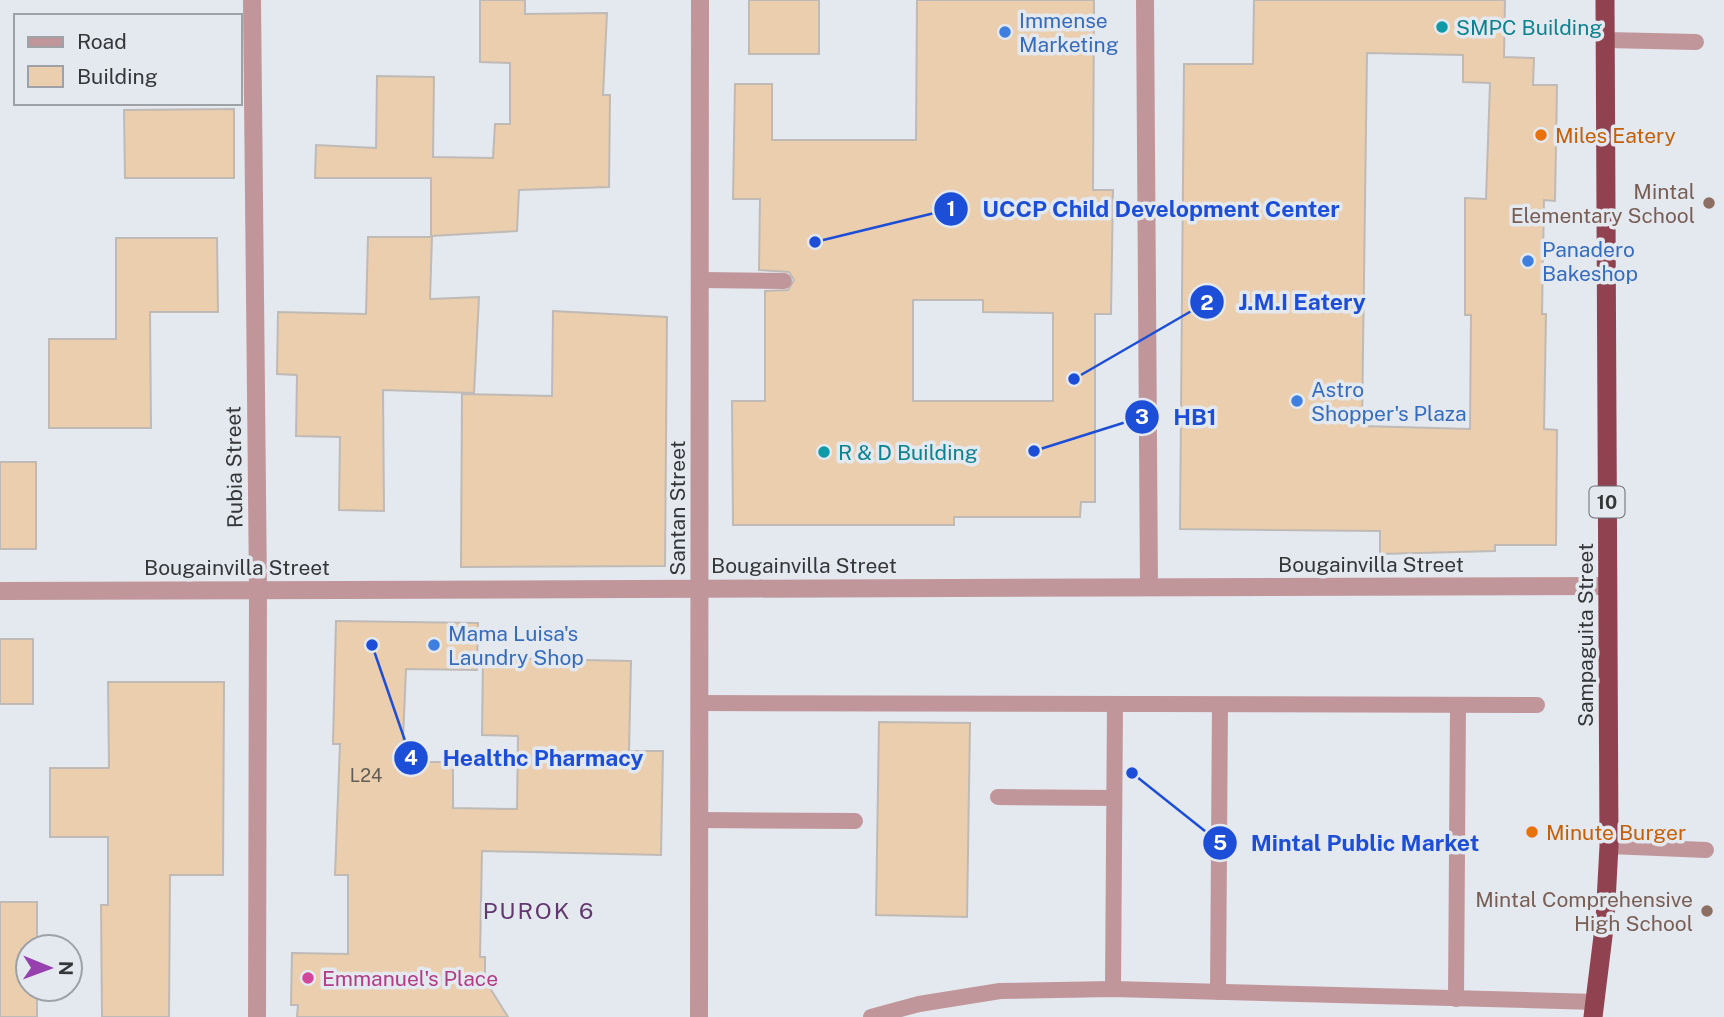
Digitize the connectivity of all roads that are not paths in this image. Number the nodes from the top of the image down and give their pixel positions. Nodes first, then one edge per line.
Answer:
1 (252, 0) edge
2 (700, 0) edge
3 (1145, 0) edge
4 (1605, 0) edge
5 (1606, 40) junction
6 (1696, 42) dead end
7 (700, 280) junction
8 (784, 281) dead end
9 (1607, 586) junction
10 (1149, 587) junction
11 (700, 588) junction
12 (258, 590) junction
13 (0, 591) edge
14 (700, 703) junction
15 (1115, 704) junction
16 (1220, 705) junction
17 (1458, 705) junction
18 (1537, 705) dead end
19 (998, 797) dead end
20 (1114, 798) junction
21 (699, 820) junction
22 (855, 821) dead end
23 (1609, 846) junction
24 (1706, 850) dead end
25 (1113, 989) junction
26 (1218, 992) junction
27 (1456, 999) junction
28 (1595, 1010) edge
29 (257, 1017) edge
30 (699, 1017) edge
31 (871, 1017) edge

1 - 12 street, Rubia Street
2 - 7 street, Santan Street
3 - 10 street
4 - 5 highway, Sampaguita Street / 10
5 - 6 lane
5 - 9 highway, Sampaguita Street / 10
7 - 8 lane
7 - 11 street, Santan Street
9 - 10 street, Bougainvilla Street
9 - 23 highway, Sampaguita Street / 10
10 - 11 street, Bougainvilla Street
11 - 12 street, Bougainvilla Street
11 - 14 street, Santan Street
12 - 13 street, Bougainvilla Street
12 - 29 street, Rubia Street
14 - 15 lane
14 - 21 street, Santan Street
15 - 16 lane
15 - 20 lane
16 - 17 lane
16 - 26 lane
17 - 18 lane
17 - 27 lane
19 - 20 lane
20 - 25 lane
21 - 22 lane
21 - 30 street, Santan Street
23 - 24 lane
23 - 28 highway, Sampaguita Street / 10
25 - 26 lane
25 - 31 lane
26 - 27 lane
27 - 28 lane

